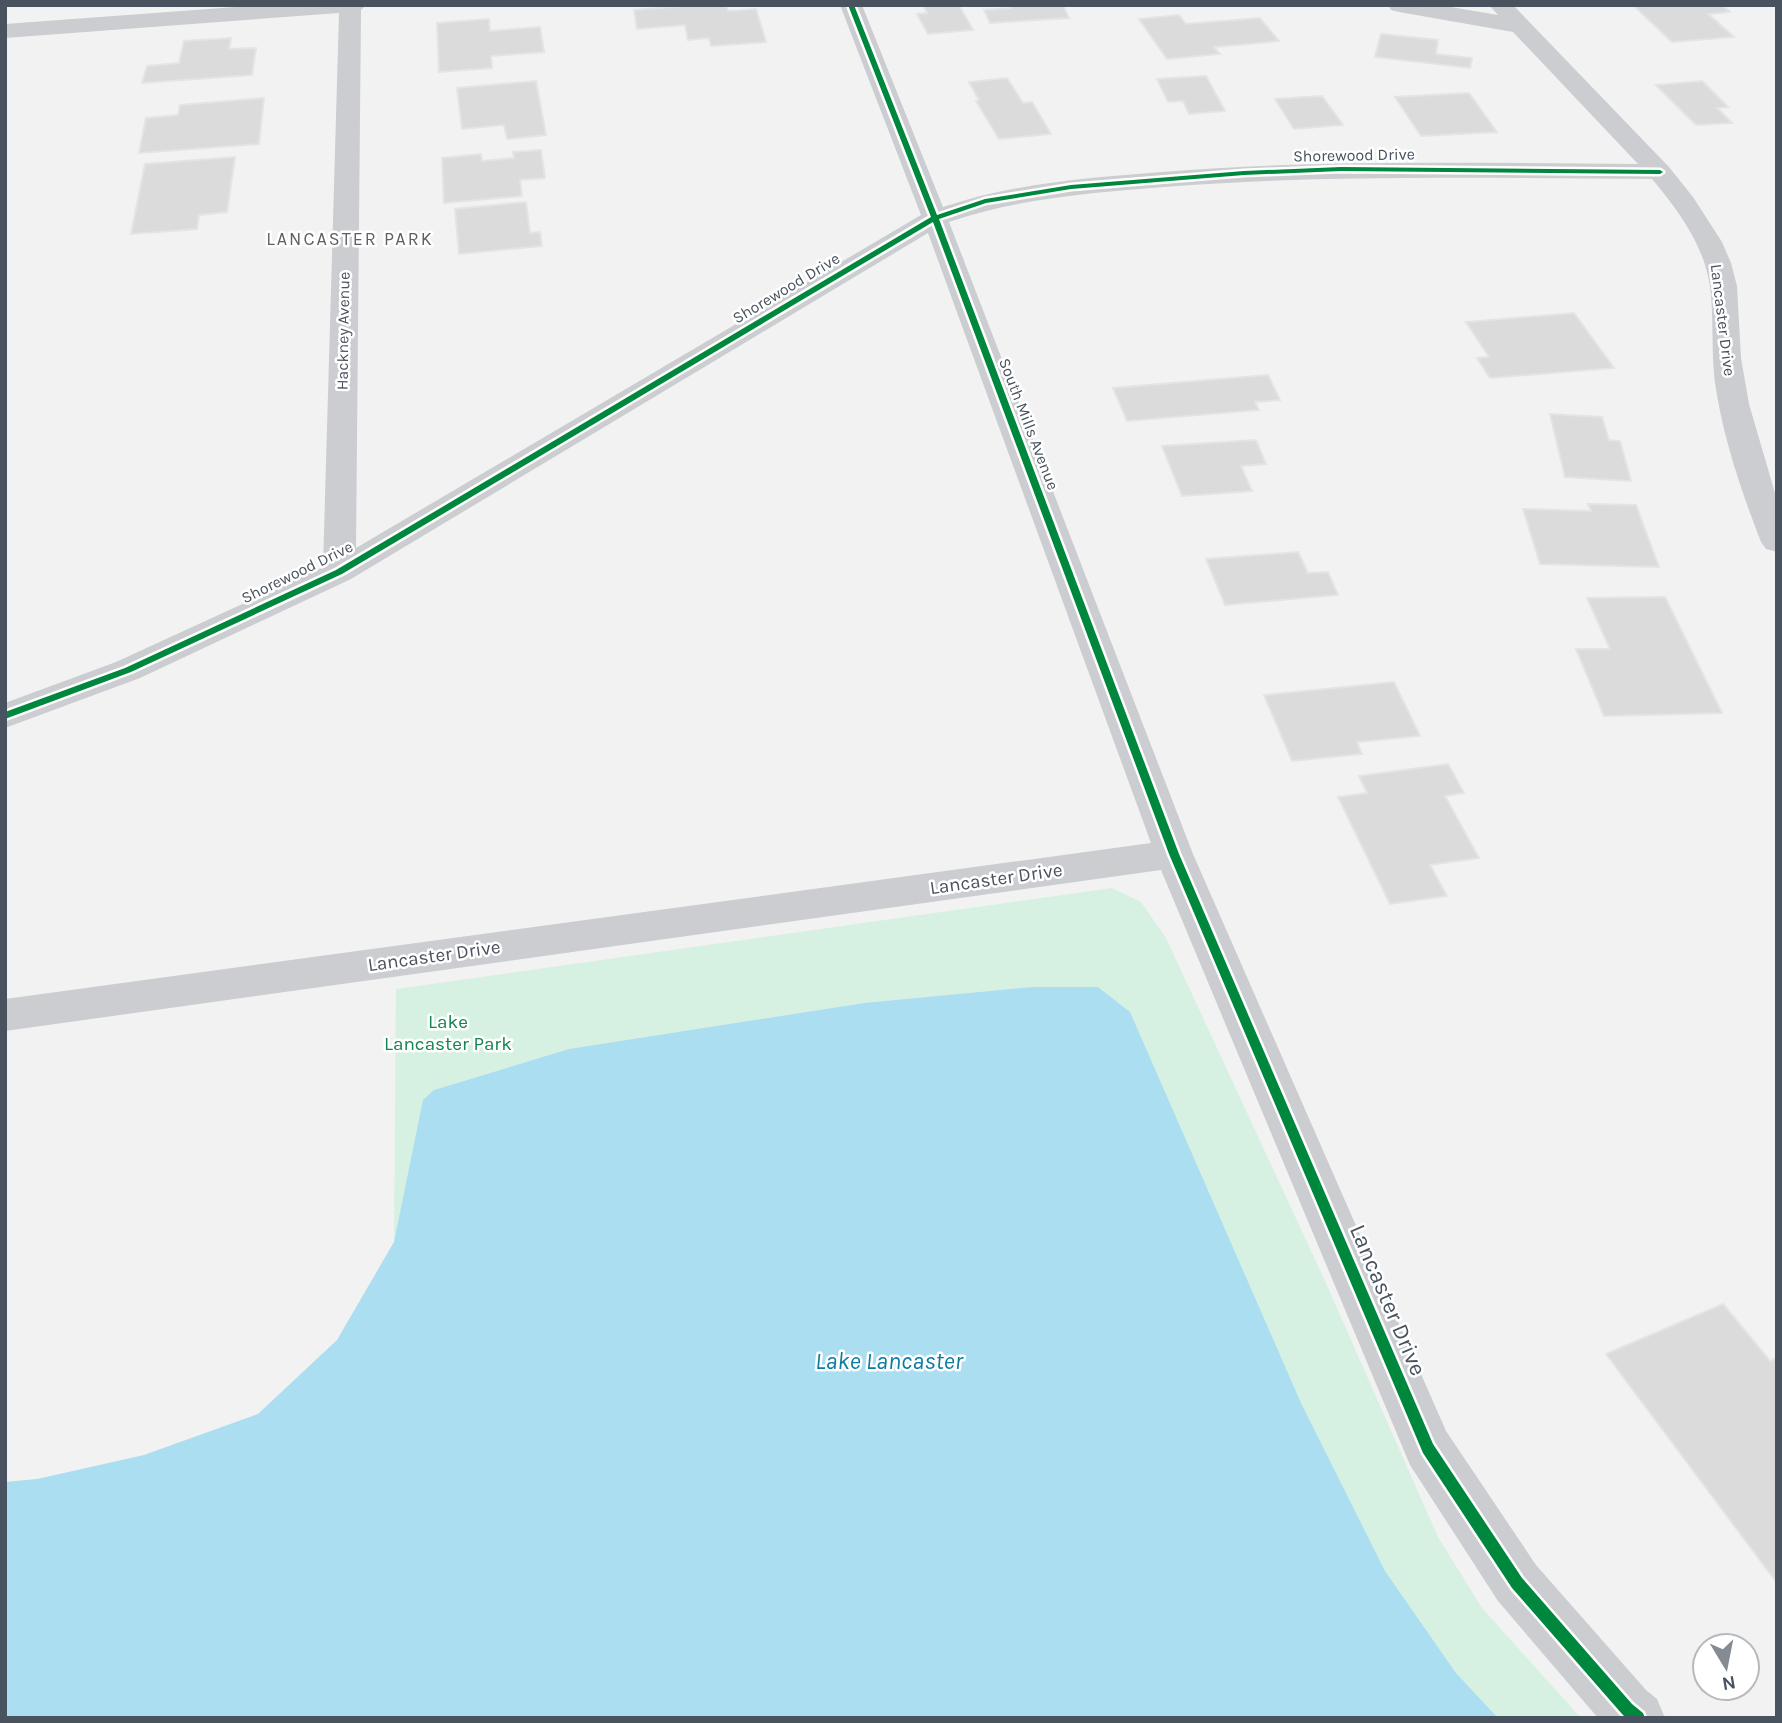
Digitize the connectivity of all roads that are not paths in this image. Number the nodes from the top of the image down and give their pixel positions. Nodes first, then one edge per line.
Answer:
1 (349, 5) edge
2 (355, 5) edge
3 (851, 5) edge
4 (1399, 5) edge
5 (1500, 5) edge
6 (1520, 26) junction
7 (5, 31) edge
8 (1660, 172) junction
9 (935, 218) junction
10 (1777, 542) edge
11 (339, 572) junction
12 (5, 716) edge
13 (1174, 854) junction
14 (5, 1015) edge
15 (1637, 1718) edge

1 - 2 street
1 - 7 street
1 - 11 street, Hackney Avenue
3 - 9 street, South Mills Avenue
4 - 6 street
5 - 6 street, Lancaster Drive
6 - 8 street, Lancaster Drive
8 - 9 street, Shorewood Drive
8 - 10 street, Lancaster Drive
9 - 11 street, Shorewood Drive
9 - 13 street, South Mills Avenue
11 - 12 street, Shorewood Drive
13 - 14 street, Lancaster Drive
13 - 15 street, Lancaster Drive

